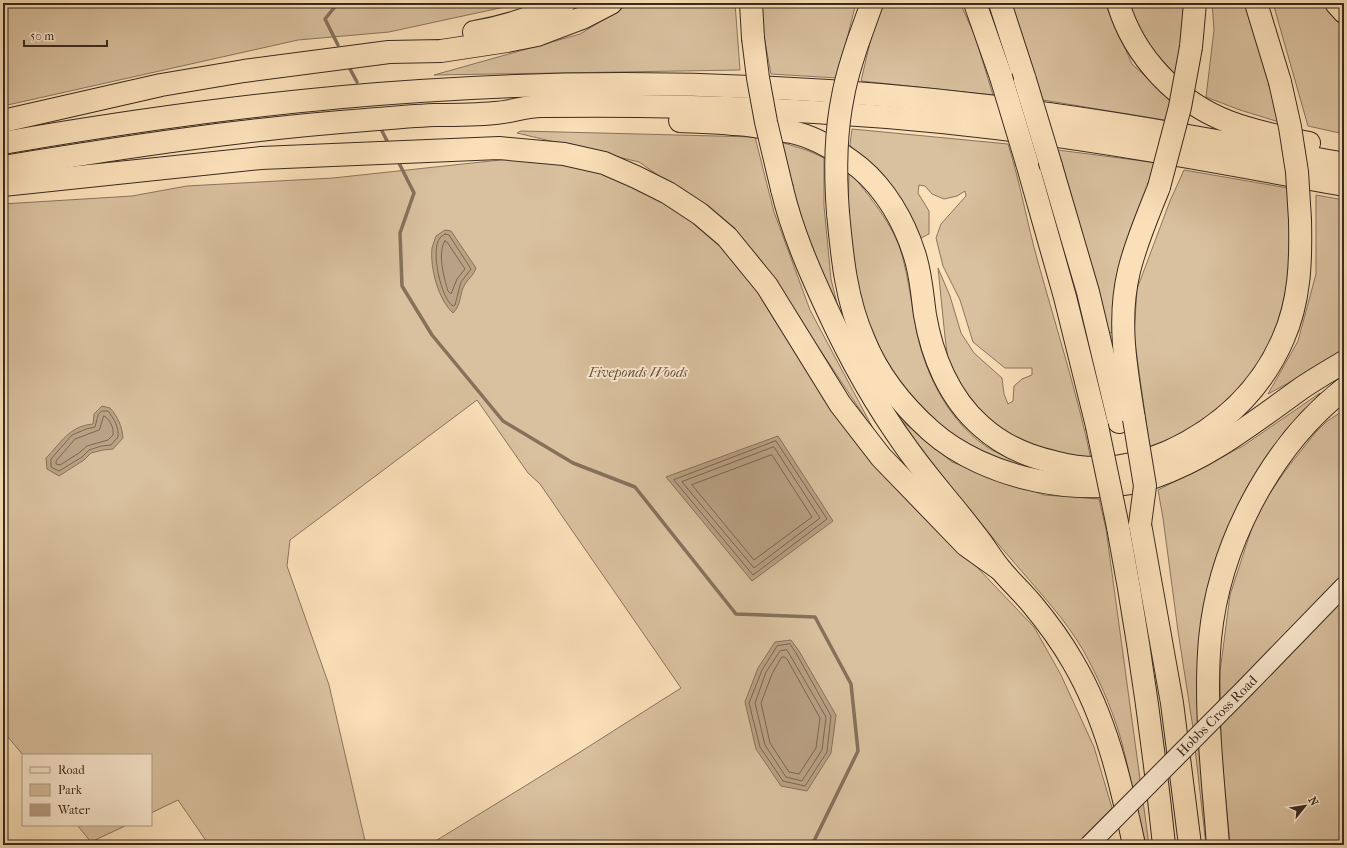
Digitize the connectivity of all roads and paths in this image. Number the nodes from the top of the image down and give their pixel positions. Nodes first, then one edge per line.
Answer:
1 (564, 3) edge
2 (611, 3) edge
3 (751, 3) edge
4 (872, 3) edge
5 (975, 3) edge
6 (1000, 3) edge
7 (1118, 3) edge
8 (1195, 3) edge
9 (1256, 3) edge
10 (1336, 3) edge
11 (1344, 12) edge
12 (389, 52) junction
13 (498, 113) junction
14 (3, 121) edge
15 (3, 143) edge
16 (1344, 151) edge
17 (1344, 164) edge
18 (3, 167) edge
19 (3, 185) edge
20 (1344, 185) edge
21 (1344, 362) edge
22 (1344, 389) edge
23 (1126, 421) junction
24 (1001, 570) junction
25 (1344, 586) edge
26 (1089, 845) edge
27 (1134, 845) edge
28 (1164, 845) edge
29 (1190, 845) edge
30 (1218, 845) edge

1 - 12 highway
2 - 12 highway
3 - 24 highway, bridge
4 - 21 highway, bridge
5 - 28 highway, bridge
6 - 23 highway, bridge
7 - 16 highway
8 - 23 highway, bridge
9 - 13 highway, bridge
10 - 11 highway
12 - 14 highway
13 - 18 highway
13 - 20 highway
15 - 17 highway
19 - 24 highway
22 - 30 highway
23 - 29 highway
24 - 27 highway
25 - 26 street, Hobbs Cross Road, bridge

